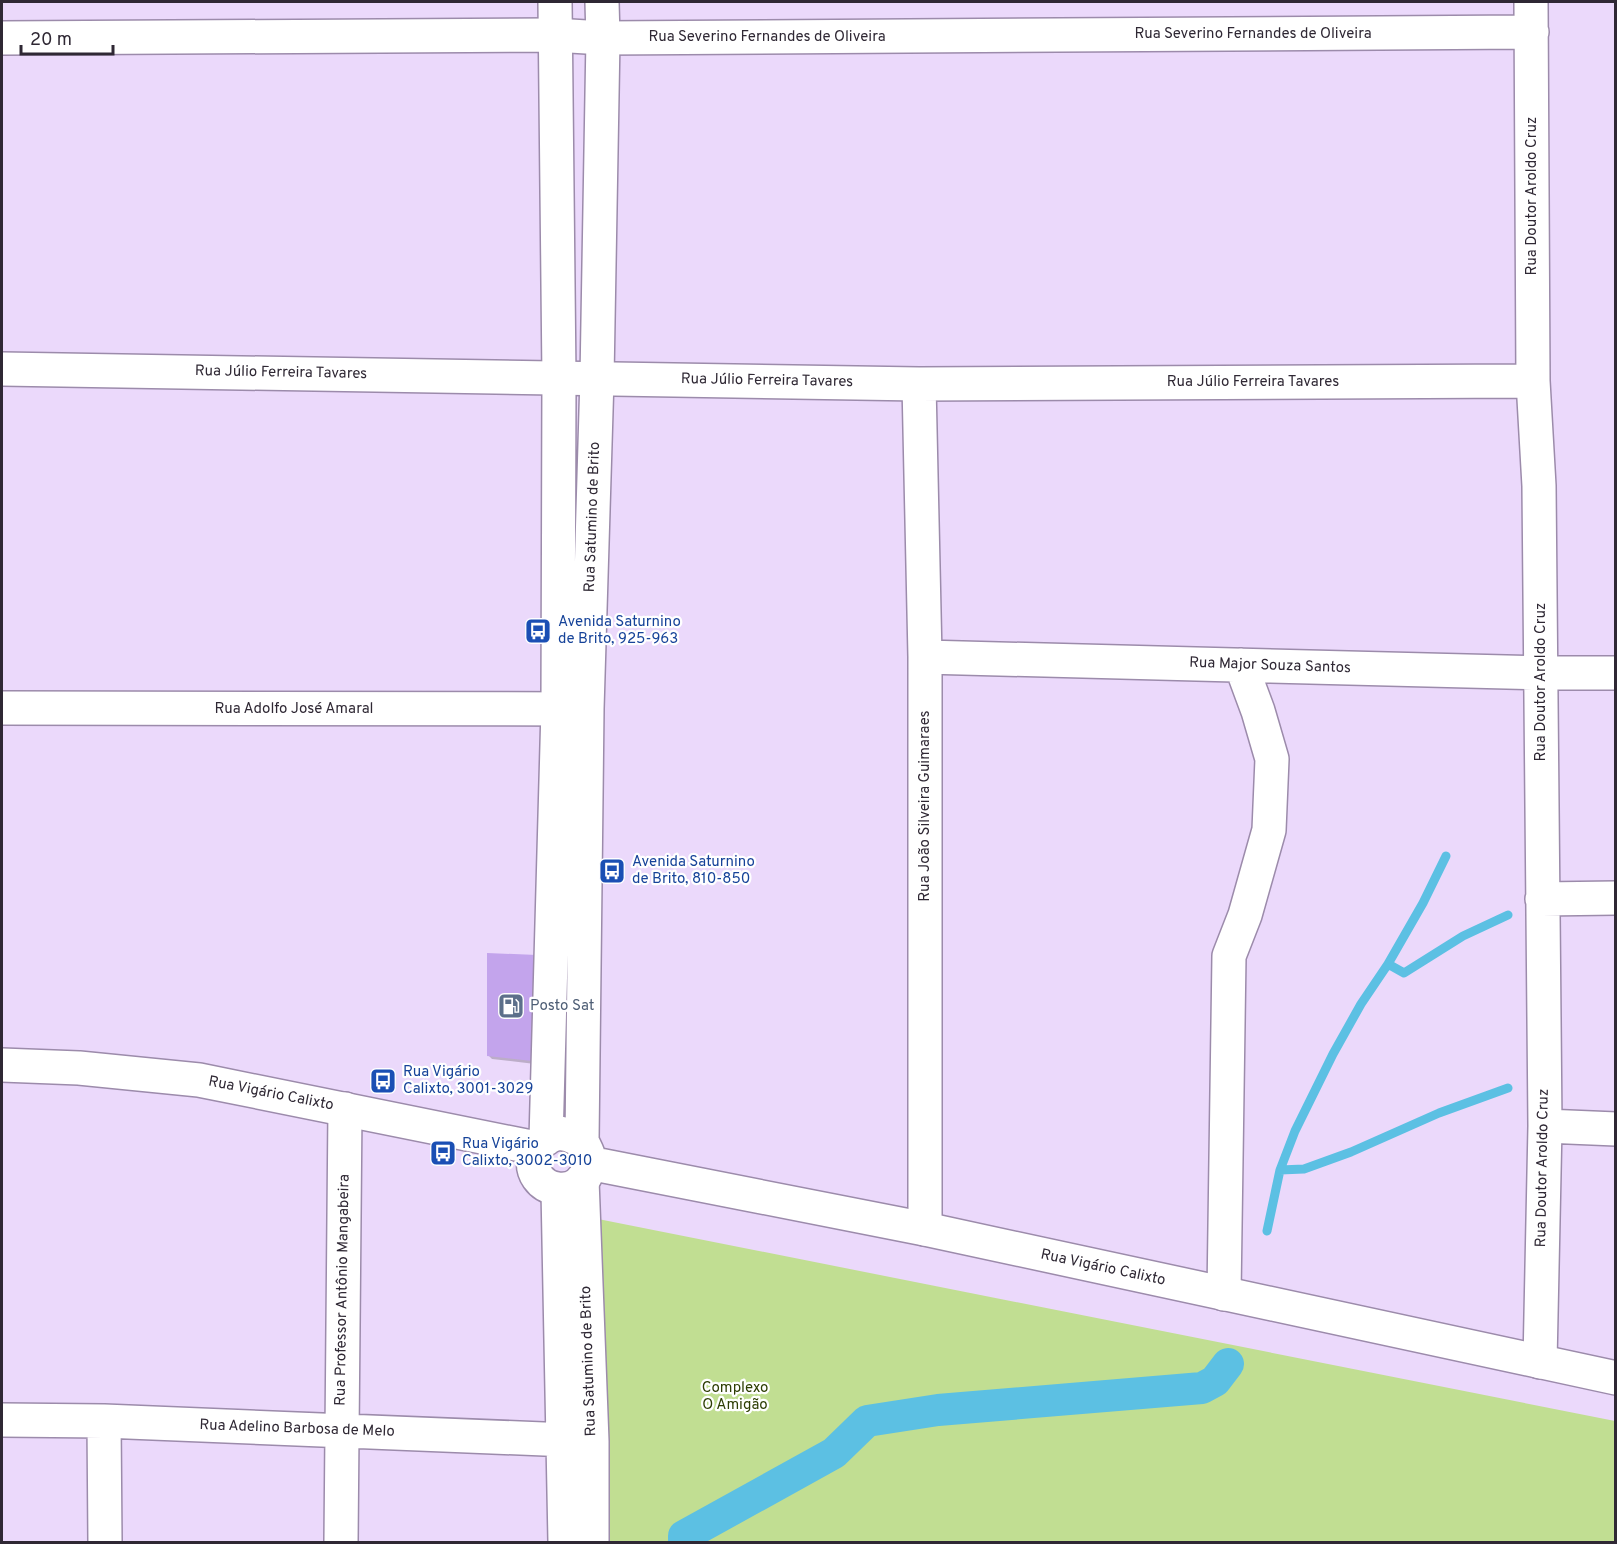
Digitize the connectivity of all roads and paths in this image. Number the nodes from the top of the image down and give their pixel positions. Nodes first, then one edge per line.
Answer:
1 (555, 2) edge
2 (602, 2) edge
3 (1532, 17) edge
4 (554, 35) junction
5 (2, 38) edge
6 (603, 38) junction
7 (2, 369) edge
8 (559, 378) junction
9 (597, 378) junction
10 (1533, 381) junction
11 (920, 384) junction
12 (924, 657) junction
13 (1240, 665) junction
14 (1541, 673) junction
15 (1616, 673) edge
16 (2, 708) edge
17 (573, 709) junction
18 (1616, 898) edge
19 (1542, 899) junction
20 (2, 1065) edge
21 (345, 1109) junction
22 (1545, 1126) junction
23 (1616, 1130) edge
24 (541, 1144) junction
25 (578, 1168) junction
26 (925, 1229) junction
27 (1224, 1294) junction
28 (1540, 1362) junction
29 (1616, 1378) edge
30 (2, 1420) edge
31 (104, 1421) junction
32 (342, 1431) junction
33 (578, 1440) junction
34 (105, 1542) edge
35 (341, 1542) edge
36 (565, 1542) edge
37 (592, 1542) edge

1 - 4 street, Rua Satumino de Brito
2 - 6 street, Rua Satumino de Brito
3 - 6 street, Rua Severino Fernandes de Oliveira
3 - 10 street, Rua Doutor Aroldo Cruz
4 - 5 street, Rua Severino Fernandes de Oliveira
4 - 6 street, Rua Severino Fernandes de Oliveira
4 - 8 street, Rua Satumino de Brito
6 - 9 street, Rua Satumino de Brito
7 - 8 street, Rua Júlio Ferreira Tavares
8 - 9 street, Rua Júlio Ferreira Tavares
8 - 17 street, Rua Satumino de Brito
9 - 11 street, Rua Júlio Ferreira Tavares
9 - 17 street, Rua Satumino de Brito
10 - 11 street, Rua Júlio Ferreira Tavares
10 - 14 street, Rua Doutor Aroldo Cruz
11 - 12 street, Rua João Silveira Guimaraes
12 - 13 street, Rua Major Souza Santos
12 - 26 street, Rua João Silveira Guimaraes
13 - 14 street, Rua Major Souza Santos
13 - 27 street
14 - 15 street, Rua Major Souza Santos
14 - 19 street, Rua Doutor Aroldo Cruz
16 - 17 street, Rua Adolfo José Amaral
17 - 24 street, Rua Satumino de Brito
17 - 25 street, Rua Satumino de Brito
18 - 19 street
19 - 22 street, Rua Doutor Aroldo Cruz
20 - 21 street, Rua Vigário Calixto
21 - 24 street, Rua Vigário Calixto
21 - 32 street, Rua Professor Antônio Mangabeira
22 - 23 street
22 - 28 street, Rua Doutor Aroldo Cruz
24 - 25 street
24 - 25 street
25 - 26 street, Rua Vigário Calixto
25 - 33 street, Rua Satumino de Brito
26 - 27 street, Rua Vigário Calixto
27 - 28 street, Rua Vigário Calixto
28 - 29 street, Rua Vigário Calixto
30 - 31 street, Rua Adelino Barbosa de Melo
31 - 32 street, Rua Adelino Barbosa de Melo
31 - 34 street
32 - 33 street, Rua Adelino Barbosa de Melo
32 - 35 street, Rua Professor Antônio Mangabeira
33 - 36 street, Rua Satumino de Brito
33 - 37 street, Rua Satumino de Brito

